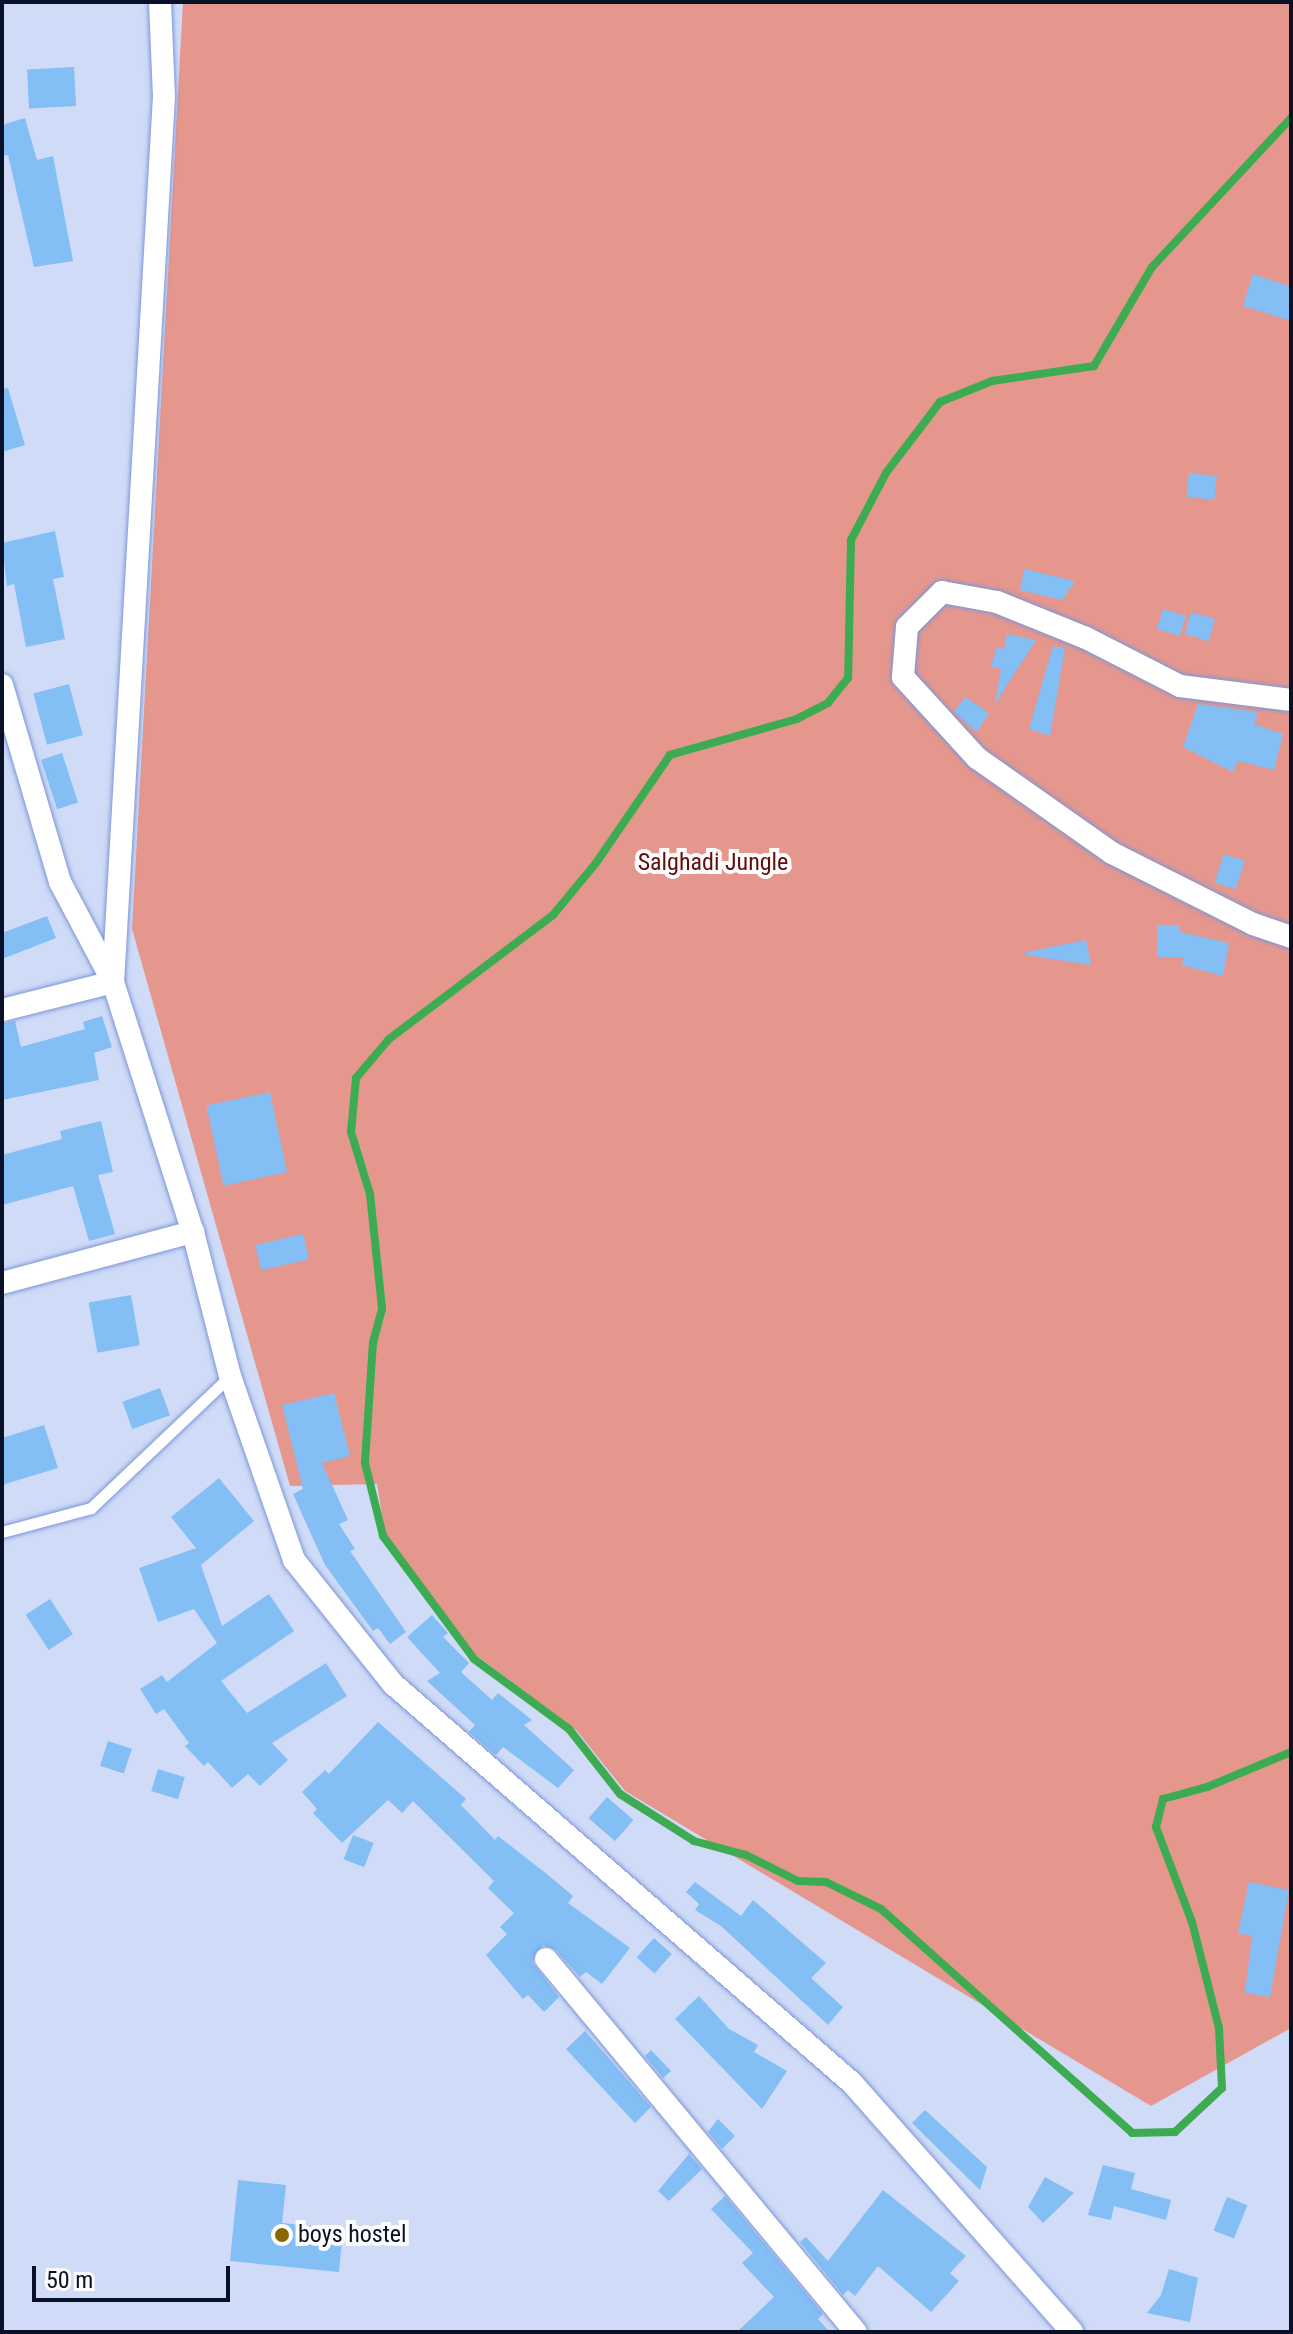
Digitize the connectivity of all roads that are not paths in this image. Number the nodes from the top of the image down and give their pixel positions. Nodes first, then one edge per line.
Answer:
1 (160, 2) edge
2 (2, 685) edge
3 (1291, 700) edge
4 (1291, 937) edge
5 (113, 982) junction
6 (2, 1010) edge
7 (193, 1232) junction
8 (2, 1283) edge
9 (230, 1376) junction
10 (2, 1532) edge
11 (546, 1959) dead end
12 (856, 2332) edge
13 (1072, 2332) edge

1 - 5 street
2 - 5 street
3 - 4 street
5 - 6 street
5 - 7 street
7 - 8 street
7 - 9 street
9 - 10 lane
9 - 13 street
11 - 12 street

